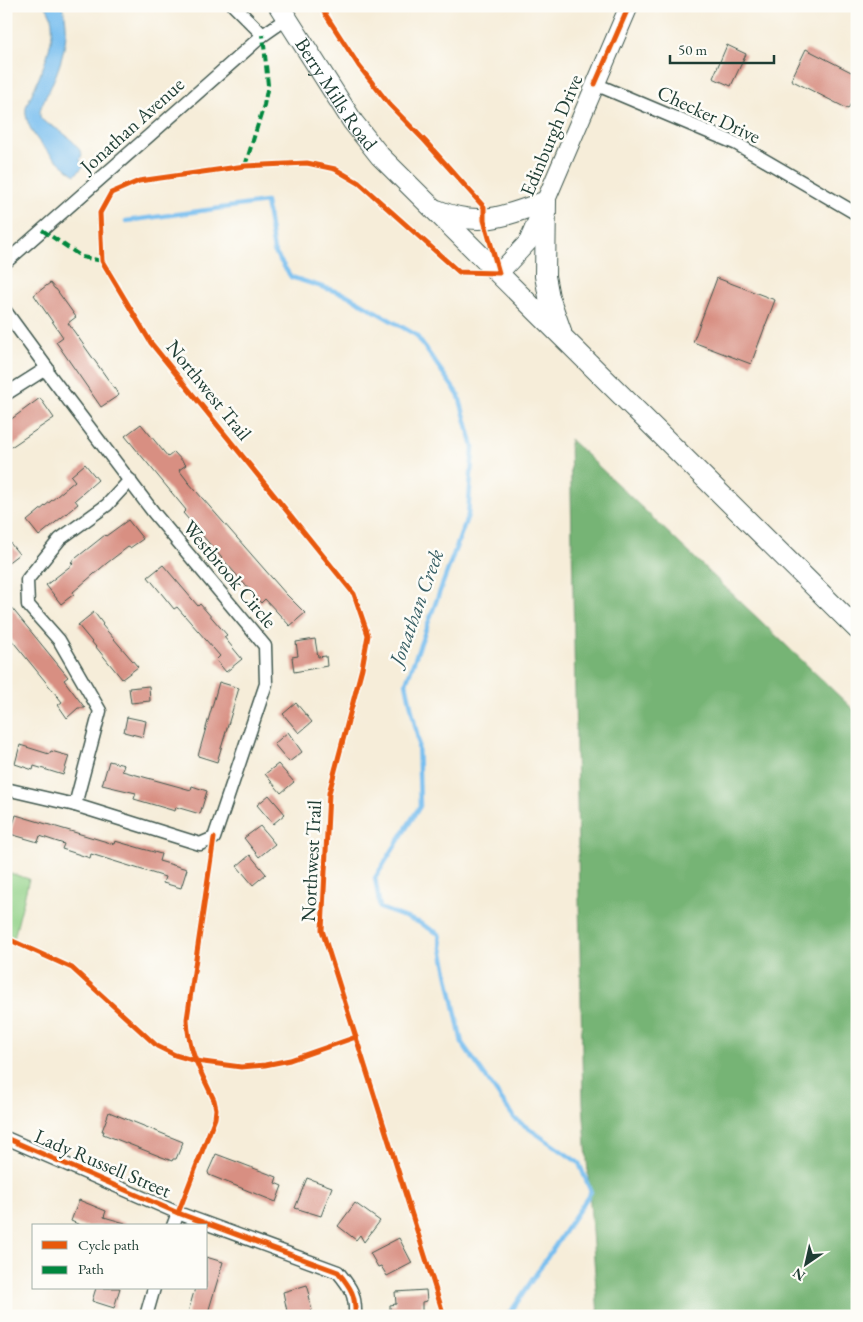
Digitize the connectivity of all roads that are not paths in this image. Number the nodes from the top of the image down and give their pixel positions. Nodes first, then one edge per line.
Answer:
1 (234, 6) edge
2 (629, 6) edge
3 (282, 13) edge
4 (263, 35) junction
5 (596, 84) junction
6 (546, 201) junction
7 (431, 207) junction
8 (857, 214) edge
9 (6, 262) edge
10 (499, 273) junction
11 (6, 312) edge
12 (562, 336) junction
13 (47, 368) junction
14 (6, 394) edge
15 (130, 480) junction
16 (857, 629) edge
17 (6, 789) edge
18 (74, 805) junction
19 (7, 1141) edge
20 (178, 1212) junction
21 (174, 1224) edge
22 (153, 1290) edge
23 (146, 1316) edge
24 (356, 1316) edge

1 - 4 street
2 - 5 street, Edinburgh Drive
3 - 4 street, Jonathan Avenue
3 - 7 main road, Berry Mills Road
4 - 9 street, Jonathan Avenue
5 - 6 street, Edinburgh Drive
5 - 8 street, Checker Drive
6 - 7 main road
6 - 10 street, Edinburgh Drive
6 - 12 main road
7 - 10 main road, Berry Mills Road
10 - 12 main road, Berry Mills Road
11 - 13 street, Westbrook Circle
12 - 16 main road, Berry Mills Road
13 - 14 street
13 - 15 street, Westbrook Circle
15 - 18 street
15 - 18 street, Westbrook Circle
17 - 18 street, Westbrook Circle
19 - 20 street, Lady Russell Street
20 - 21 street
20 - 24 street, Lady Russell Street
22 - 23 street

